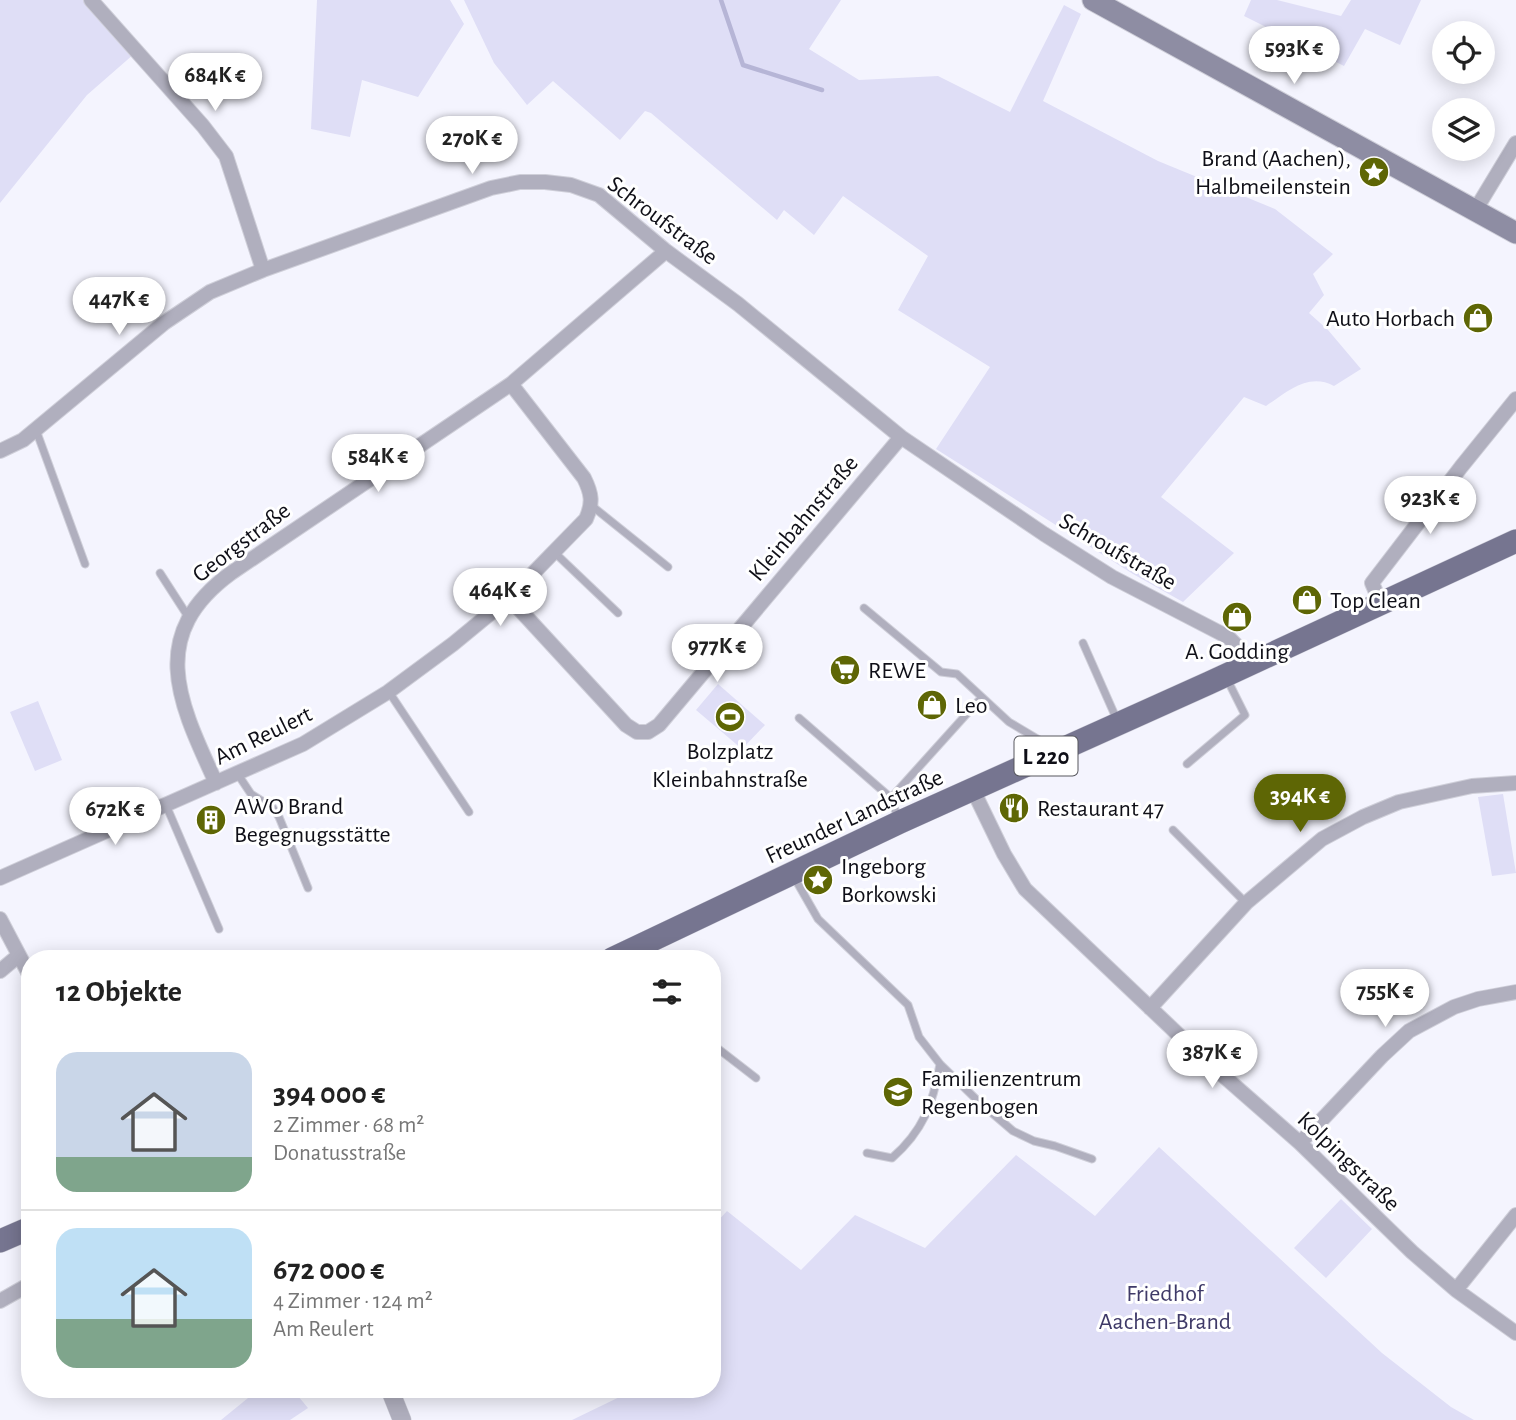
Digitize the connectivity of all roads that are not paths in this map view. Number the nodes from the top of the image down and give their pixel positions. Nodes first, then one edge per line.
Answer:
1 (91, 0) edge
2 (1103, 2) edge
3 (1516, 143) edge
4 (1476, 209) junction
5 (1516, 233) edge
6 (666, 251) junction
7 (262, 270) junction
8 (511, 384) junction
9 (1516, 399) edge
10 (36, 429) junction
11 (901, 437) junction
12 (0, 451) edge
13 (592, 506) junction
14 (1516, 541) edge
15 (554, 552) junction
16 (85, 564) dead end
17 (668, 567) dead end
18 (160, 573) dead end
19 (509, 598) junction
20 (1381, 604) junction
21 (864, 608) dead end
22 (618, 613) dead end
23 (189, 618) junction
24 (1083, 643) dead end
25 (1248, 665) junction
26 (1226, 675) junction
27 (388, 692) junction
28 (982, 697) junction
29 (799, 718) dead end
30 (1118, 724) junction
31 (1053, 753) junction
32 (1187, 764) dead end
33 (237, 774) junction
34 (216, 783) junction
35 (1516, 783) edge
36 (973, 790) junction
37 (891, 798) junction
38 (166, 805) junction
39 (469, 813) dead end
40 (900, 822) junction
41 (1173, 830) dead end
42 (792, 873) junction
43 (0, 878) edge
44 (308, 888) dead end
45 (1245, 904) junction
46 (0, 919) edge
47 (219, 929) dead end
48 (639, 950) edge
49 (18, 957) junction
50 (21, 962) edge
51 (0, 971) edge
52 (1516, 992) edge
53 (1150, 1008) junction
54 (721, 1051) edge
55 (940, 1064) junction
56 (756, 1078) dead end
57 (1300, 1143) junction
58 (867, 1153) dead end
59 (1092, 1159) dead end
60 (1516, 1216) edge
61 (21, 1232) edge
62 (0, 1241) edge
63 (21, 1289) edge
64 (1456, 1290) junction
65 (0, 1301) edge
66 (1516, 1333) edge
67 (393, 1398) edge
68 (402, 1420) edge

1 - 7 street
2 - 4 main road
3 - 4 street
4 - 5 main road
6 - 7 street, Schroufstraße
6 - 8 street, Georgstraße
6 - 11 street, Schroufstraße
7 - 10 street, Schroufstraße
8 - 13 street
8 - 23 street, Georgstraße
9 - 20 street
10 - 12 street, Schroufstraße
10 - 16 lane
11 - 19 street, Kleinbahnstraße
11 - 25 street, Schroufstraße
13 - 15 street, Am Reulert
13 - 17 lane
14 - 20 main road, Freunder Landstraße / L 220
15 - 19 street, Am Reulert
15 - 22 lane
18 - 23 lane
19 - 27 street, Am Reulert
20 - 25 main road, Freunder Landstraße / L 220
21 - 28 lane
23 - 34 street, Georgstraße
24 - 30 lane
25 - 26 main road, Freunder Landstraße / L 220
26 - 30 main road, Freunder Landstraße / L 220
26 - 32 lane
27 - 33 street, Am Reulert
27 - 39 lane
28 - 31 lane
28 - 37 lane
29 - 37 lane
30 - 31 main road, Freunder Landstraße / L 220
31 - 36 main road, Freunder Landstraße / L 220
33 - 34 street, Am Reulert
33 - 44 lane
34 - 38 street, Am Reulert
35 - 45 street
36 - 40 main road, Freunder Landstraße / L 220
36 - 53 street, Kolpingstraße
37 - 40 lane
38 - 43 street, Am Reulert
38 - 47 lane
40 - 42 main road, Freunder Landstraße / L 220
41 - 45 lane
42 - 48 main road, Freunder Landstraße / L 220
42 - 55 lane
45 - 53 street
46 - 49 street
49 - 50 street
49 - 51 street
52 - 57 street
53 - 57 street, Kolpingstraße
54 - 56 lane
55 - 58 lane
55 - 59 lane
57 - 64 street, Kolpingstraße
60 - 64 street
61 - 62 main road
63 - 65 street
64 - 66 street, Kolpingstraße
67 - 68 street

